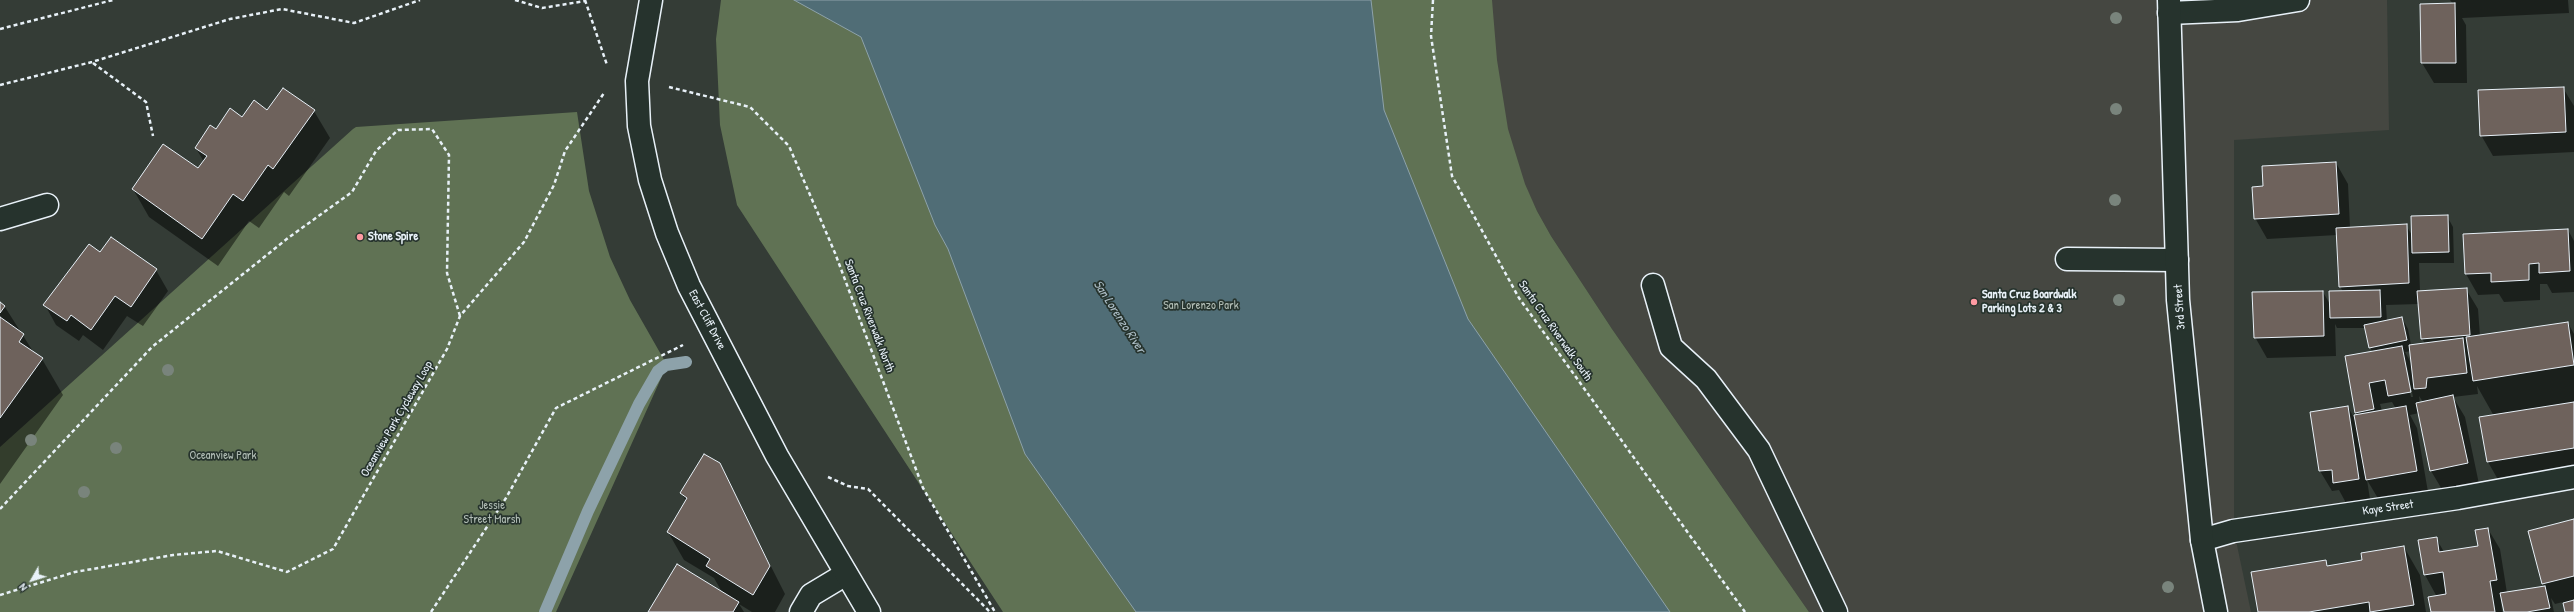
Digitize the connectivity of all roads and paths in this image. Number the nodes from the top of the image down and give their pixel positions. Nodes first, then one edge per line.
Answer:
1 (113, 0) edge
2 (420, 0) edge
3 (515, 0) edge
4 (585, 0) edge
5 (651, 0) edge
6 (1433, 0) edge
7 (2298, 0) edge
8 (2169, 7) edge
9 (0, 29) edge
10 (92, 62) junction
11 (607, 67) dead end
12 (0, 85) edge
13 (672, 88) dead end
14 (605, 91) dead end
15 (153, 136) dead end
16 (48, 205) dead end
17 (0, 218) edge
18 (2067, 259) dead end
19 (2177, 260) junction
20 (1653, 285) dead end
21 (460, 316) junction
22 (689, 342) dead end
23 (2574, 477) edge
24 (848, 486) dead end
25 (0, 509) edge
26 (2202, 540) junction
27 (846, 574) junction
28 (0, 594) edge
29 (431, 612) edge
30 (801, 612) edge
31 (869, 612) edge
32 (990, 612) edge
33 (995, 612) edge
34 (1745, 612) edge
35 (1836, 612) edge
36 (2216, 612) edge

1 - 9 path
2 - 10 path
3 - 4 path
4 - 11 path
5 - 27 street, East Cliff Drive
6 - 34 path, Santa Cruz Riverwalk South
7 - 8 street
8 - 19 street, 3rd Street
10 - 12 path
10 - 15 path
13 - 33 path, Santa Cruz Riverwalk North
14 - 21 path, Oceanview Park Cycleway Loop
16 - 17 street
18 - 19 street
19 - 26 street, 3rd Street
20 - 35 street
21 - 25 path
21 - 28 path, Oceanview Park Cycleway Loop
22 - 29 path
23 - 26 street, Kaye Street
24 - 32 path
26 - 36 street, 3rd Street
27 - 30 street
27 - 31 street, East Cliff Drive

